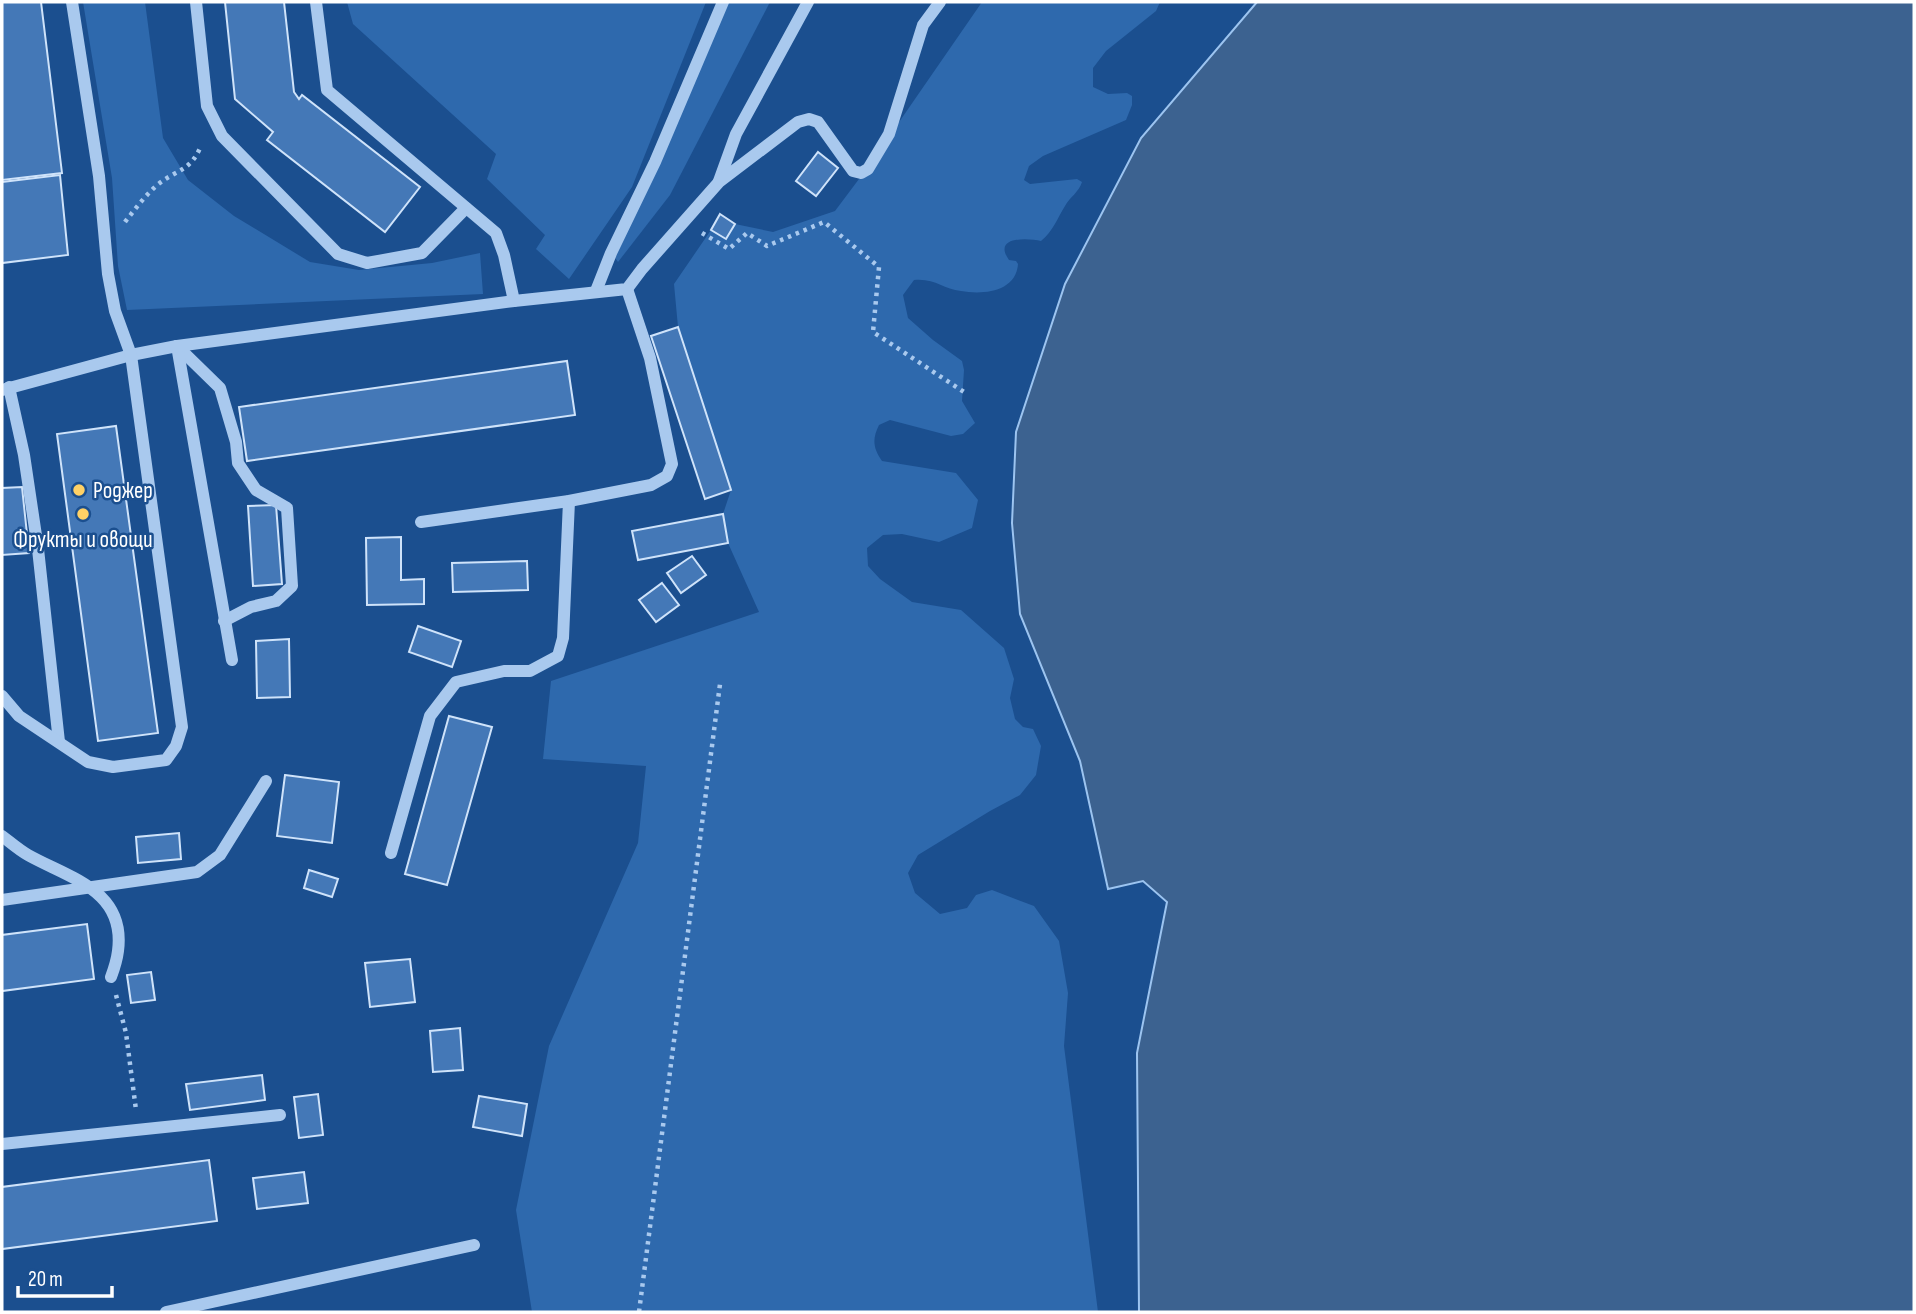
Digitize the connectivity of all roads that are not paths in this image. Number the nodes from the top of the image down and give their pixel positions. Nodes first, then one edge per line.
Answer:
1 (72, 2) edge
2 (196, 2) edge
3 (316, 2) edge
4 (723, 2) edge
5 (808, 2) edge
6 (940, 2) edge
7 (719, 182) junction
8 (467, 208) junction
9 (627, 289) junction
10 (596, 291) junction
11 (514, 301) junction
12 (177, 346) junction
13 (131, 355) junction
14 (5, 388) edge
15 (569, 502) junction
16 (421, 522) dead end
17 (224, 621) junction
18 (232, 660) dead end
19 (2, 696) edge
20 (59, 742) junction
21 (266, 781) dead end
22 (2, 836) edge
23 (391, 853) dead end
24 (91, 887) junction
25 (2, 900) edge
26 (111, 977) road end
27 (279, 1115) dead end
28 (2, 1144) edge
29 (474, 1245) dead end
30 (166, 1312) edge

1 - 13 street
2 - 8 street
3 - 8 street
4 - 10 street
5 - 7 street
6 - 7 street
7 - 9 street
8 - 11 street
9 - 10 street
9 - 15 street
10 - 11 street
11 - 12 street
12 - 13 street
12 - 17 street
12 - 17 street
13 - 14 street
13 - 20 street
14 - 20 street
15 - 16 street
15 - 23 street
17 - 18 street
19 - 20 street
21 - 24 street
22 - 24 street
24 - 25 street
24 - 26 street
27 - 28 street
29 - 30 street

